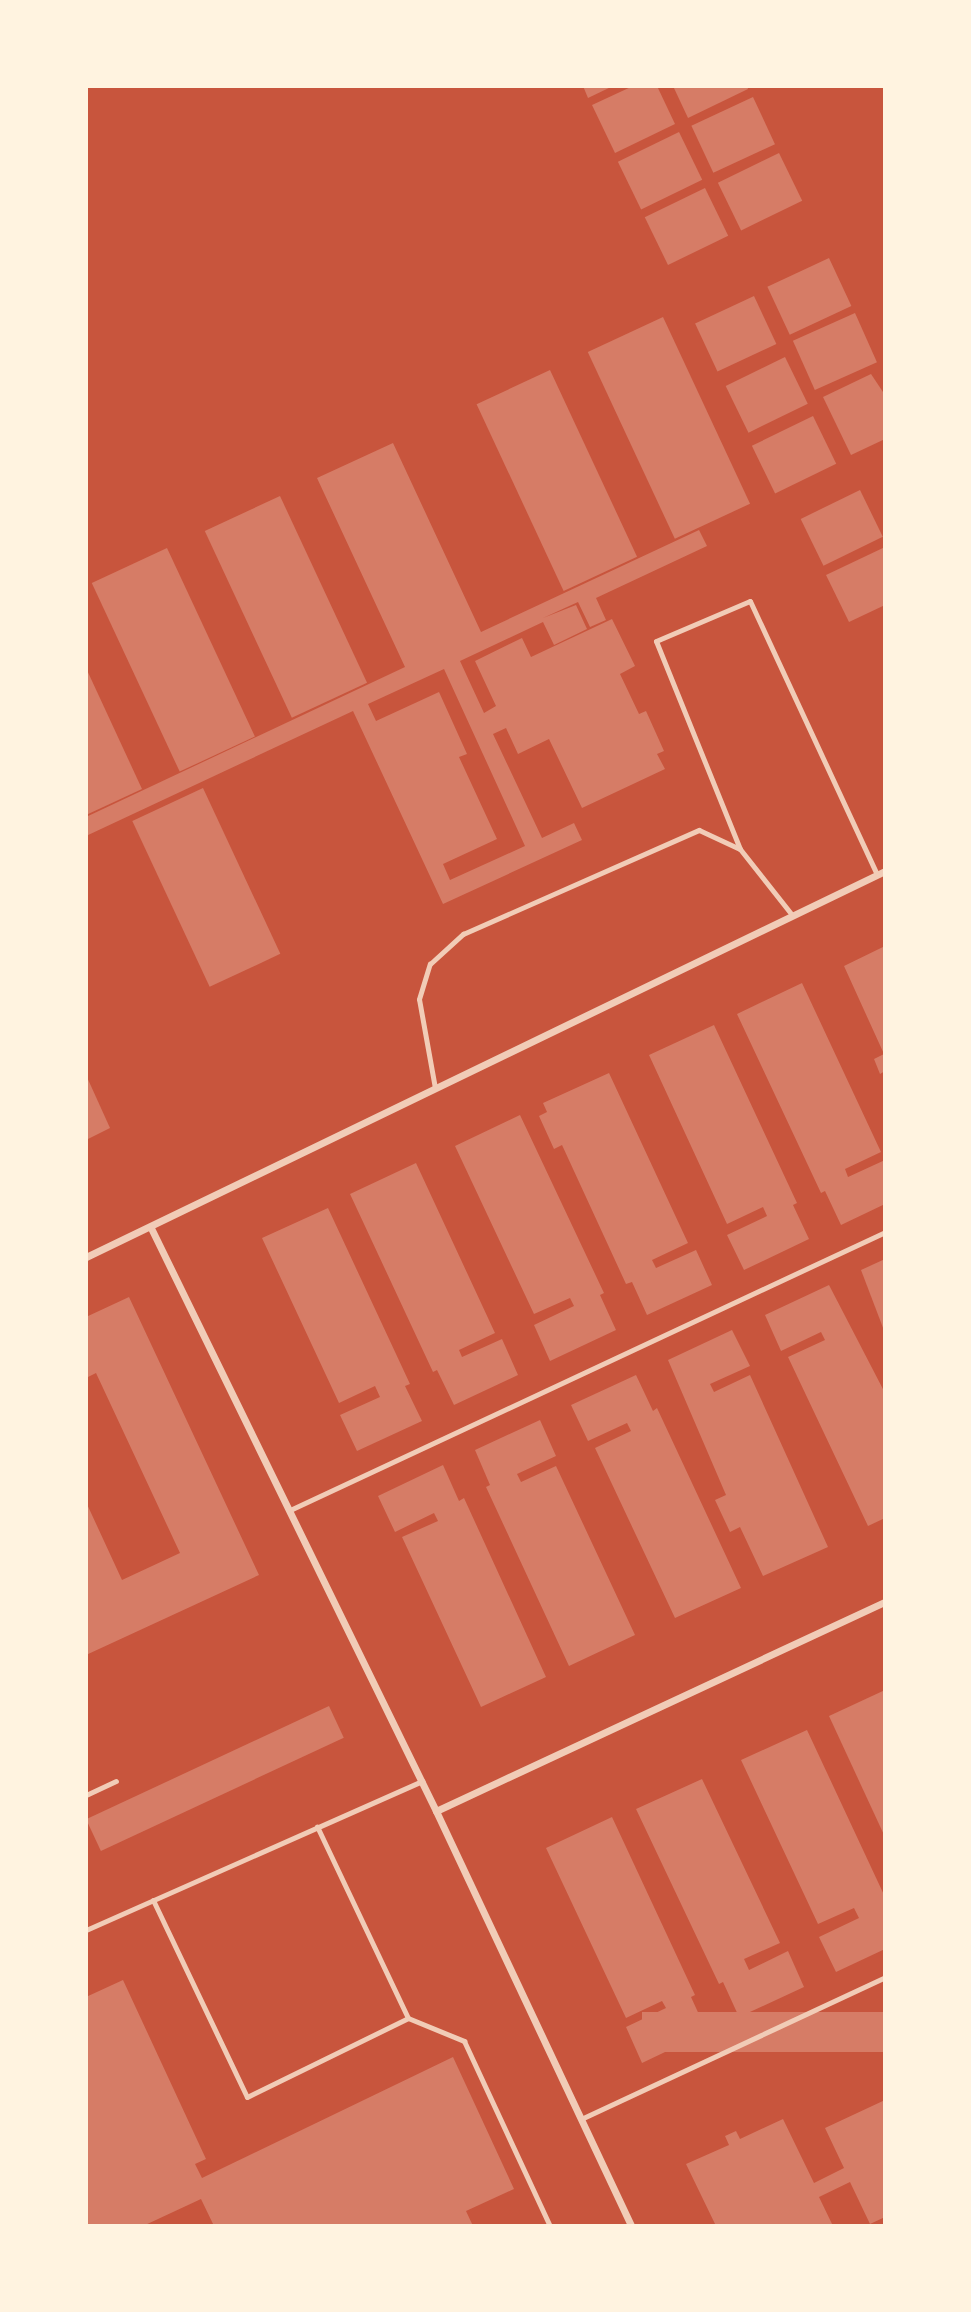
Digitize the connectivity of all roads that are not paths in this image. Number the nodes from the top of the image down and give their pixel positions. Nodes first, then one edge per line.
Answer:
1 (740, 849) junction
2 (881, 873) edge
3 (793, 916) junction
4 (436, 1090) junction
5 (151, 1228) junction
6 (885, 1232) edge
7 (86, 1257) edge
8 (289, 1510) junction
9 (885, 1602) edge
10 (116, 1781) dead end
11 (422, 1781) junction
12 (86, 1795) edge
13 (436, 1811) junction
14 (317, 1826) junction
15 (153, 1900) junction
16 (86, 1930) edge
17 (885, 1977) edge
18 (408, 2018) junction
19 (581, 2119) junction
20 (550, 2226) edge
21 (631, 2226) edge

1 - 2 lane
1 - 3 lane
1 - 4 lane
2 - 3 street
3 - 4 street
4 - 5 street
5 - 7 street
5 - 8 street
6 - 8 lane
8 - 11 street
9 - 13 street
10 - 12 lane
11 - 13 street
11 - 14 lane
13 - 19 street
14 - 15 lane
14 - 18 lane
15 - 16 lane
15 - 18 lane
17 - 19 lane
18 - 20 lane
19 - 21 street

